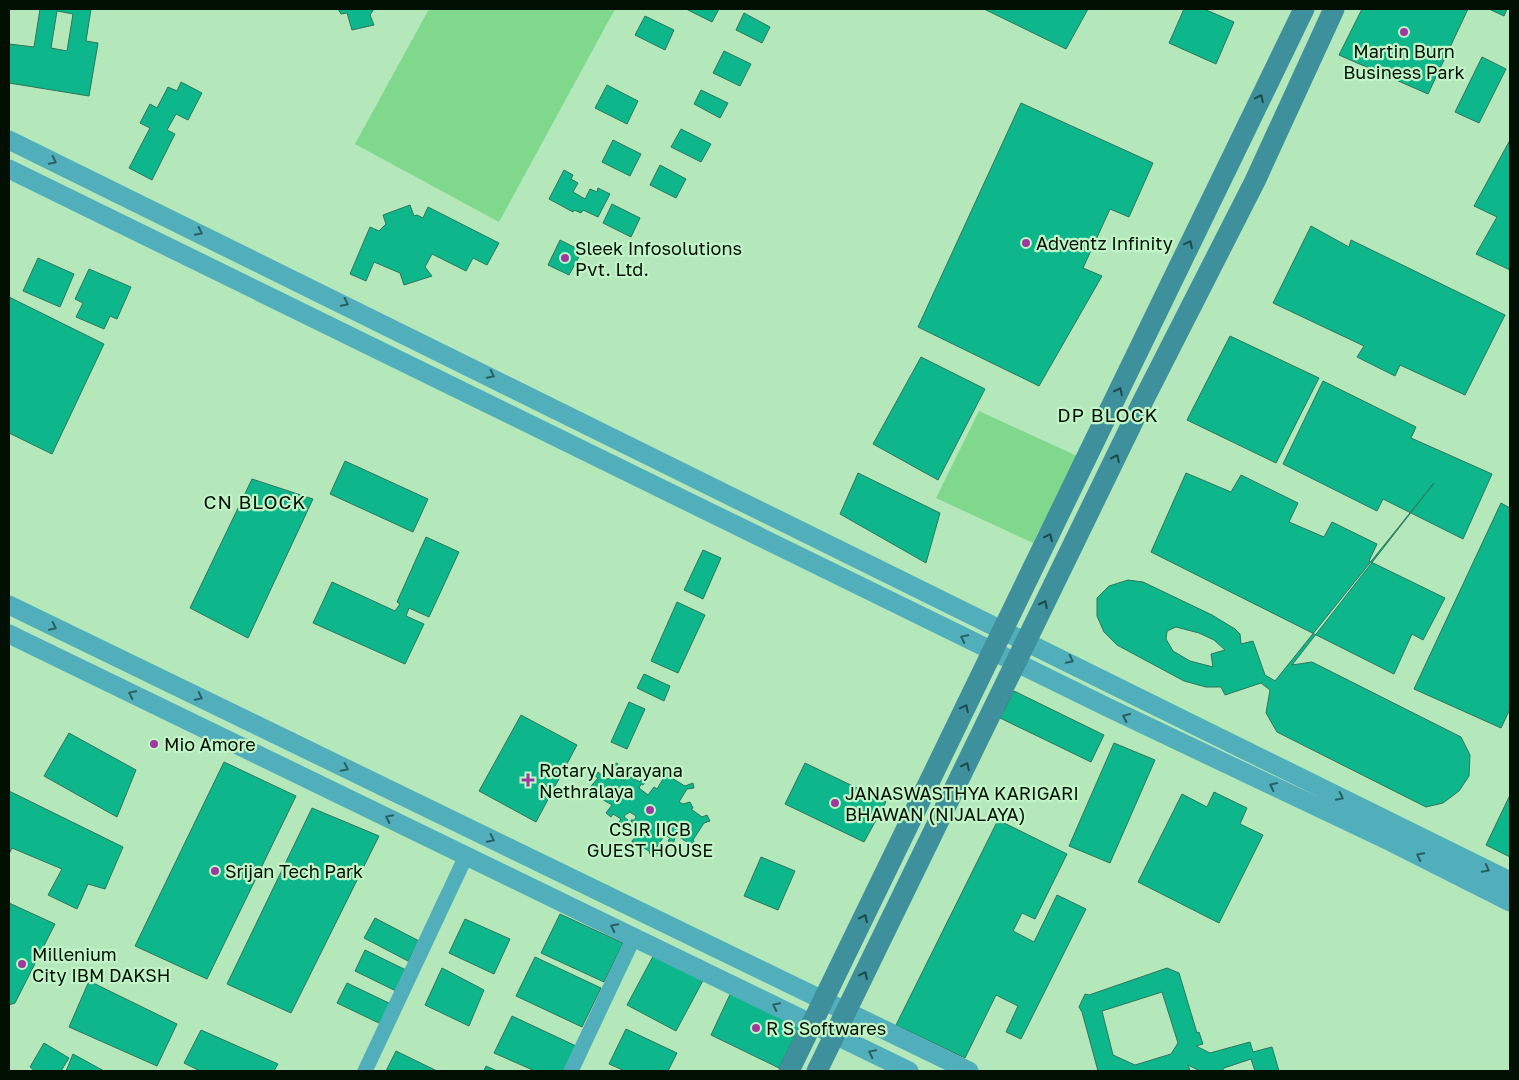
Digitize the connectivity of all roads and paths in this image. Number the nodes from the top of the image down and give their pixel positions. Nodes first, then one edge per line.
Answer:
1 (1304, 9) edge
2 (1334, 9) edge
3 (9, 140) edge
4 (9, 169) edge
5 (376, 319) junction
6 (365, 342) junction
7 (9, 605) edge
8 (1004, 628) junction
9 (9, 634) edge
10 (1027, 639) junction
11 (993, 652) junction
12 (1016, 663) junction
13 (1216, 736) junction
14 (1209, 756) junction
15 (434, 811) junction
16 (420, 833) junction
17 (466, 856) junction
18 (1457, 865) junction
19 (1510, 881) edge
20 (1510, 902) edge
21 (634, 937) junction
22 (824, 1000) junction
23 (847, 1011) junction
24 (812, 1023) junction
25 (835, 1035) junction
26 (365, 1071) edge
27 (571, 1071) edge
28 (788, 1071) edge
29 (818, 1071) edge
30 (909, 1071) edge
31 (968, 1071) edge

8 -> 1 main road
10 -> 2 main road
3 -> 5 street
4 - 6 street
5 - 6 street
5 -> 8 street
11 -> 6 street
7 -> 15 street
8 - 10 street
8 - 11 main road
16 -> 9 street
10 - 12 main road
10 -> 13 street
11 - 12 street
22 -> 11 main road
14 -> 12 street
23 -> 12 main road
13 - 14 street
13 -> 18 street
18 -> 14 street
15 - 16 street
15 -> 22 street
16 - 17 street
21 -> 17 street
17 - 26 street
18 -> 19 street
18 - 20 street
24 -> 21 street
21 - 27 street
22 - 23 street
22 - 24 main road
23 - 25 main road
23 - 31 street
24 - 25 street
24 - 28 main road
25 - 29 main road
30 -> 25 street

